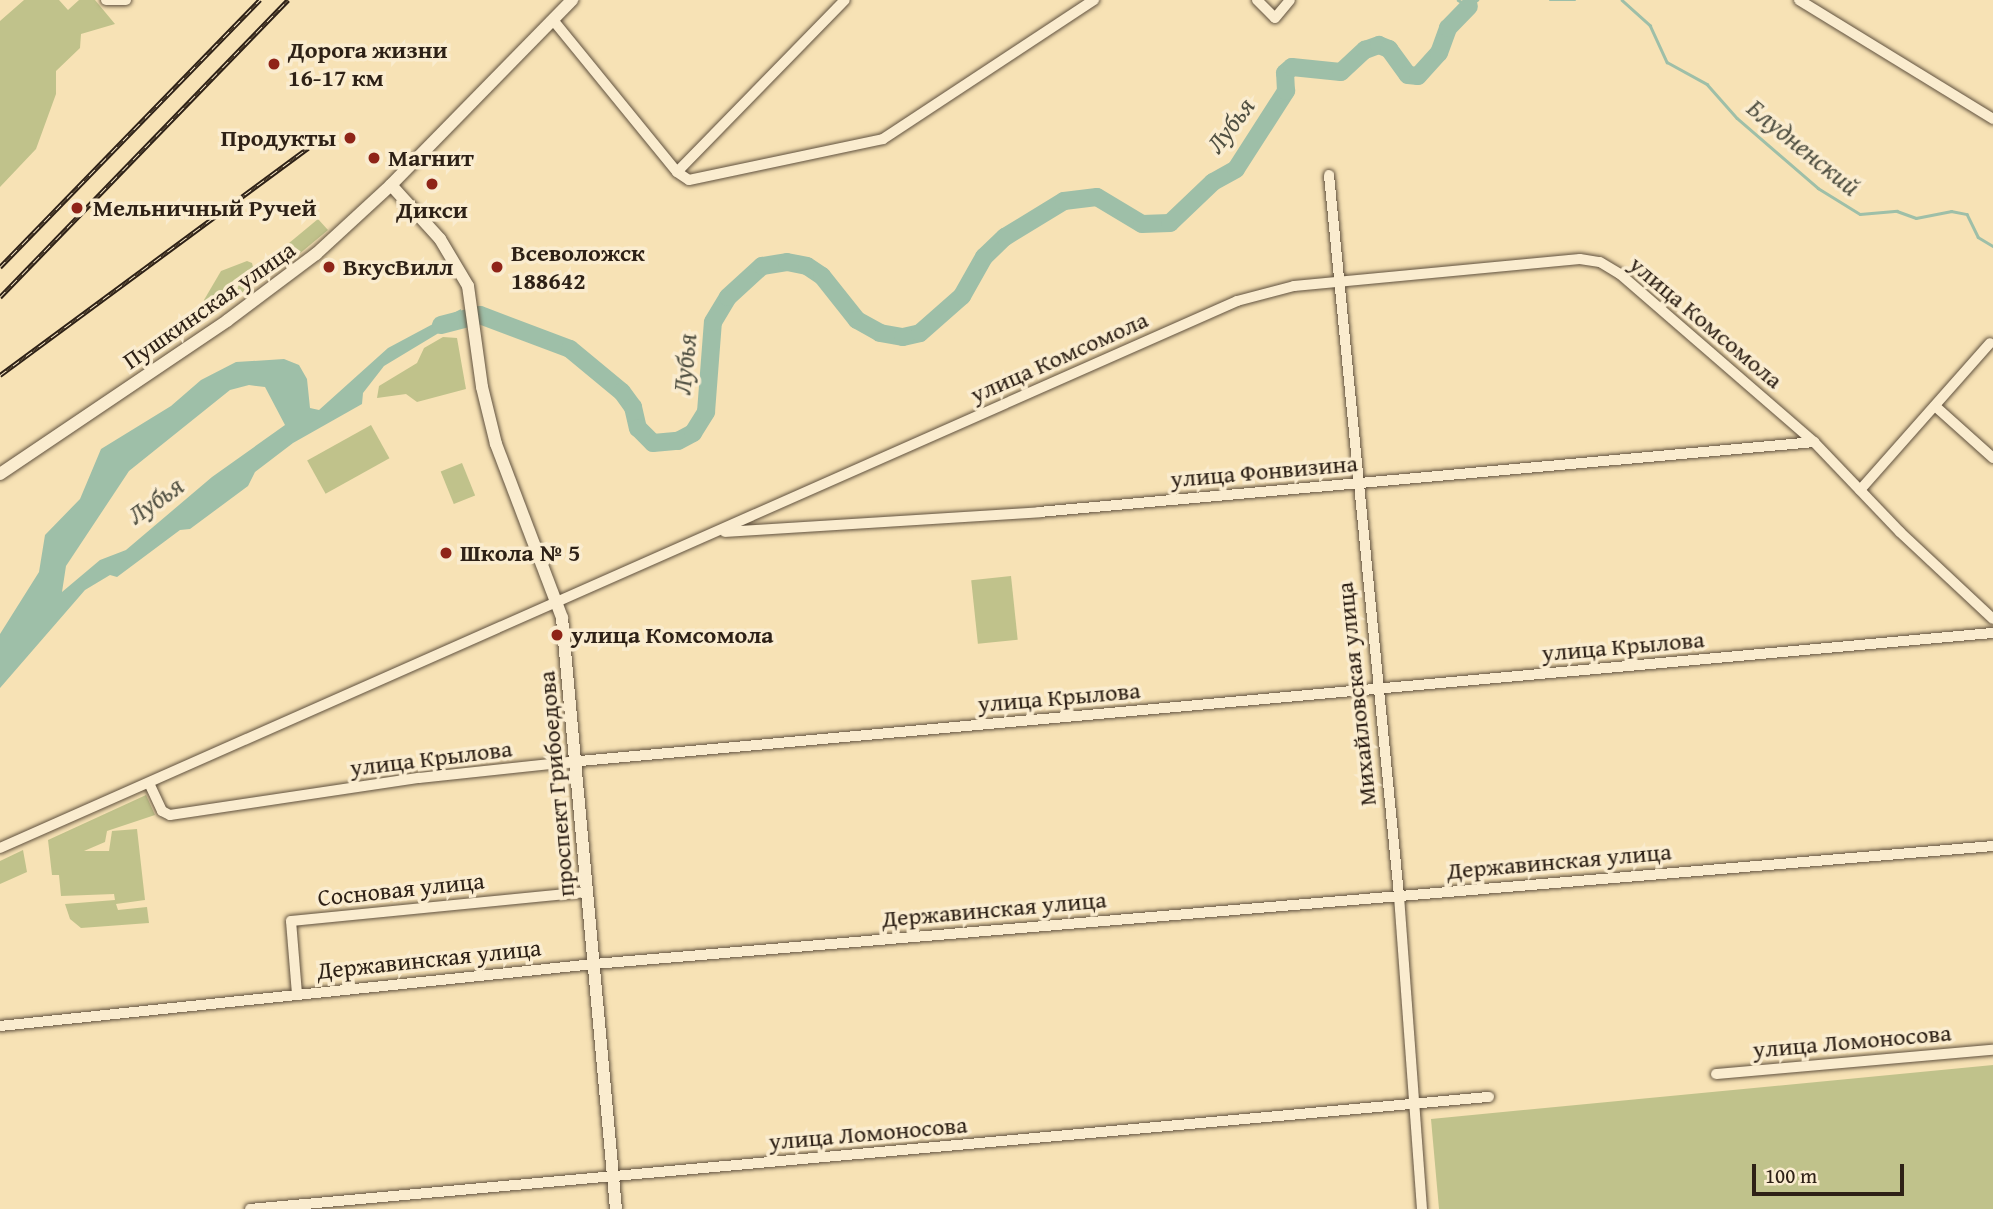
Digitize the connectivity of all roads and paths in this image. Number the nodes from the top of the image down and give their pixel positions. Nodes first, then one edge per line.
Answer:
1 (106, 0) edge
2 (126, 0) edge
3 (572, 0) edge
4 (845, 0) edge
5 (1094, 0) edge
6 (1256, 0) edge
7 (1290, 0) edge
8 (1799, 0) edge
9 (553, 20) junction
10 (1993, 119) edge
11 (677, 172) junction
12 (1329, 176) dead end
13 (391, 185) junction
14 (1338, 281) junction
15 (1990, 343) dead end
16 (1936, 407) junction
17 (1814, 442) junction
18 (1993, 458) edge
19 (0, 474) edge
20 (1357, 484) junction
21 (1860, 489) junction
22 (717, 533) junction
23 (559, 601) junction
24 (1993, 619) edge
25 (1993, 633) edge
26 (1376, 690) junction
27 (576, 762) junction
28 (149, 783) junction
29 (1993, 846) edge
30 (0, 848) edge
31 (587, 892) junction
32 (1399, 896) junction
33 (594, 964) junction
34 (297, 994) junction
35 (0, 1026) edge
36 (1993, 1050) edge
37 (1716, 1074) dead end
38 (1489, 1097) dead end
39 (1415, 1105) junction
40 (613, 1176) junction
41 (250, 1209) edge
42 (616, 1209) edge
43 (1422, 1209) edge

1 - 2 street
3 - 9 street, Пушкинская улица
4 - 11 street
5 - 11 street
6 - 7 street
8 - 10 street
9 - 11 street
9 - 13 street, Пушкинская улица
12 - 14 street, Михайловская улица
13 - 19 street, Пушкинская улица
13 - 23 street, проспект Грибоедова
14 - 17 street, улица Комсомола
14 - 20 street, Михайловская улица
14 - 22 street, улица Комсомола
15 - 16 street
16 - 18 street
16 - 21 street
17 - 20 street, улица Фонвизина
17 - 21 street, улица Комсомола
20 - 22 street, улица Фонвизина
20 - 26 street, Михайловская улица
21 - 24 street, улица Комсомола
22 - 23 street, улица Комсомола
23 - 27 street, проспект Грибоедова
23 - 28 street, улица Комсомола
25 - 26 street, улица Крылова
26 - 27 street, улица Крылова
26 - 32 street, Михайловская улица
27 - 28 street, улица Крылова
27 - 31 street, проспект Грибоедова
28 - 30 street, улица Комсомола
29 - 32 street, Державинская улица
31 - 33 street, проспект Грибоедова
31 - 34 street, Сосновая улица
32 - 33 street, Державинская улица
32 - 39 street, Михайловская улица
33 - 34 street, Державинская улица
33 - 40 street, проспект Грибоедова
34 - 35 street, Державинская улица
36 - 37 street, улица Ломоносова
38 - 39 street, улица Ломоносова
39 - 40 street, улица Ломоносова
39 - 43 street, Михайловская улица
40 - 41 street, улица Ломоносова
40 - 42 street, проспект Грибоедова

